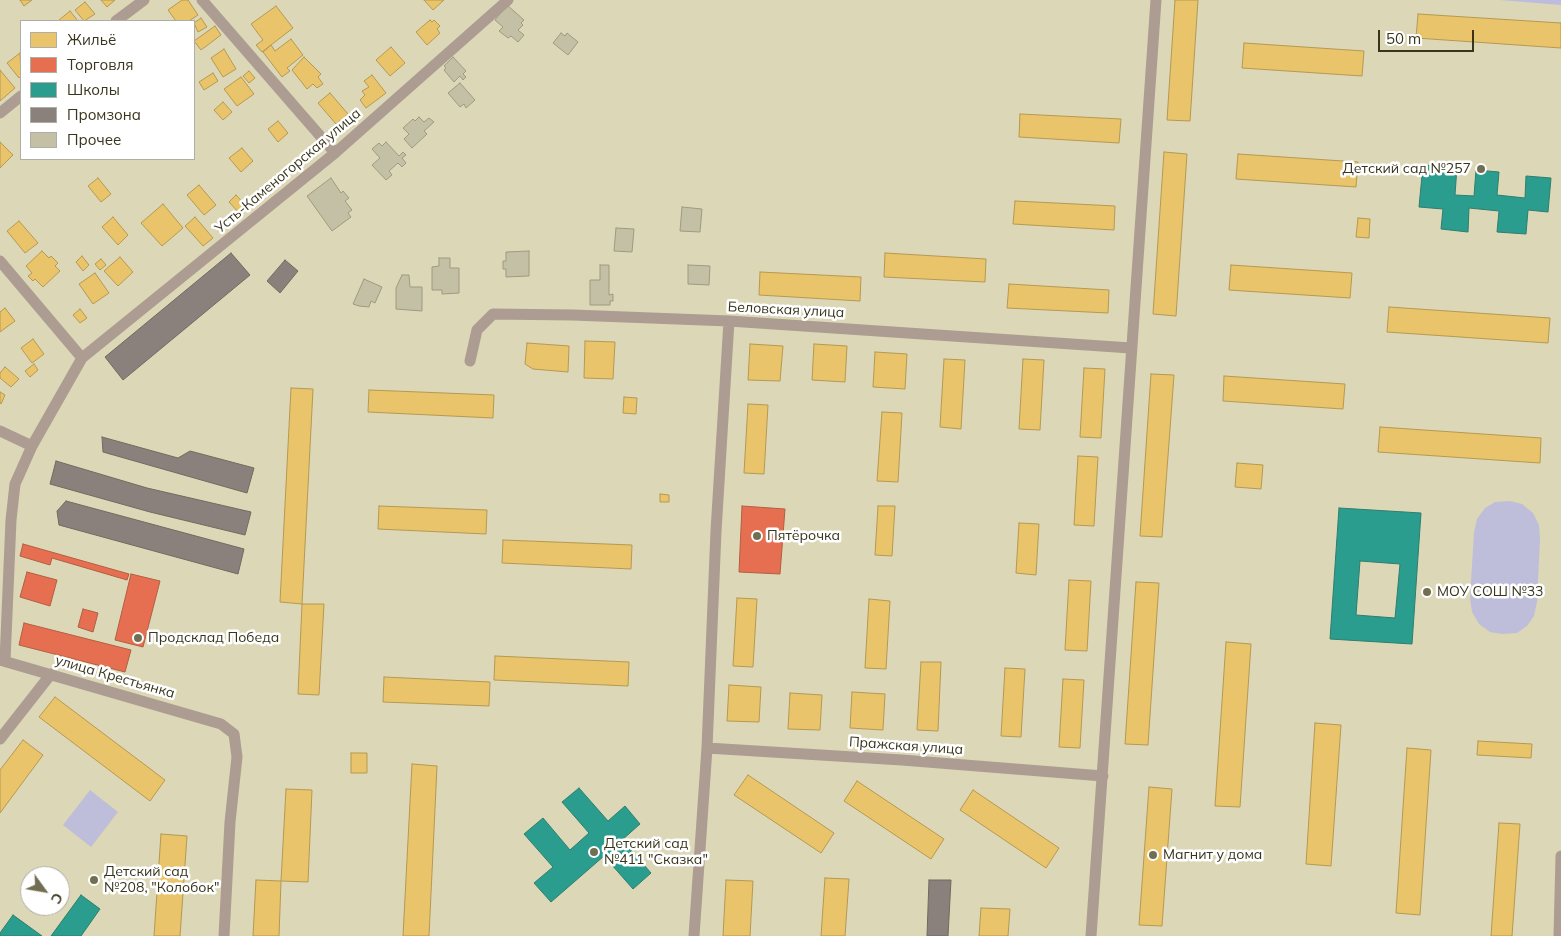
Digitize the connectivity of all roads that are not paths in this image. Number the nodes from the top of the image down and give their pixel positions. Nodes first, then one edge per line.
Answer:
1 (144, 0) edge
2 (202, 0) edge
3 (508, 0) edge
4 (1156, 0) edge
5 (117, 20) edge
6 (20, 97) edge
7 (0, 113) edge
8 (335, 153) junction
9 (0, 261) edge
10 (729, 321) junction
11 (1131, 348) junction
12 (82, 358) junction
13 (470, 361) dead end
14 (0, 431) edge
15 (32, 446) junction
16 (3, 660) edge
17 (51, 674) junction
18 (0, 739) edge
19 (707, 748) junction
20 (1103, 776) junction
21 (1561, 856) edge
22 (224, 936) edge
23 (694, 936) edge
24 (1091, 936) edge
25 (1558, 936) edge

1 - 5 street
2 - 8 street
3 - 8 street, Усть-Каменогорская улица
4 - 11 street
6 - 7 street
8 - 12 street, Усть-Каменогорская улица
9 - 12 street
10 - 11 street, Беловская улица
10 - 13 street, Беловская улица
10 - 19 street
11 - 20 street
12 - 15 street
14 - 15 street
15 - 16 street
16 - 17 street, улица Крестьянка
17 - 18 street
17 - 22 street, улица Крестьянка
19 - 20 street, Пражская улица
19 - 23 street
20 - 24 street
21 - 25 street

